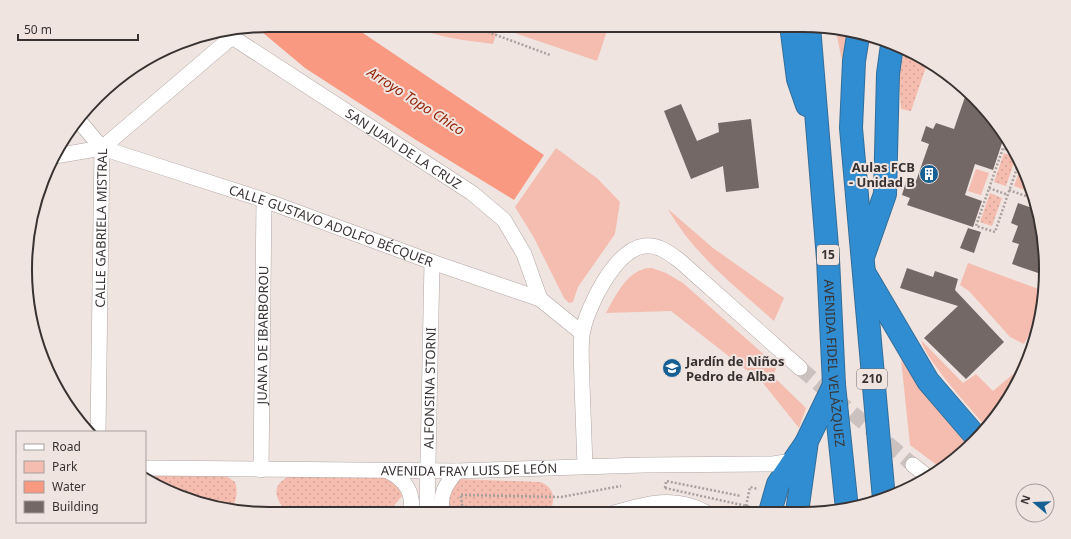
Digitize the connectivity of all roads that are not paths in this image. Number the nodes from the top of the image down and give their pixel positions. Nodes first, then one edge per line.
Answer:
1 (791, 32) edge
2 (812, 33) edge
3 (232, 35) edge
4 (228, 36) edge
5 (858, 39) edge
6 (891, 50) edge
7 (82, 124) edge
8 (817, 126) junction
9 (102, 148) junction
10 (62, 155) edge
11 (264, 200) junction
12 (432, 262) junction
13 (862, 264) junction
14 (540, 299) junction
15 (582, 333) junction
16 (800, 368) tunnel mouth
17 (834, 385) junction
18 (98, 431) edge
19 (973, 433) edge
20 (807, 441) junction
21 (792, 461) junction
22 (913, 465) tunnel mouth
23 (585, 466) junction
24 (146, 468) edge
25 (261, 470) junction
26 (388, 471) junction
27 (427, 471) junction
28 (457, 471) junction
29 (923, 473) edge
30 (882, 477) junction
31 (894, 488) edge
32 (883, 492) edge
33 (846, 502) edge
34 (765, 504) edge
35 (411, 507) edge
36 (427, 507) edge
37 (442, 507) edge
38 (636, 507) edge
39 (697, 507) edge
40 (798, 507) edge

1 - 8 highway, 15
2 - 8 highway, AVENIDA FIDEL VELÁZQUEZ
3 - 14 street, SAN JUAN DE LA CRUZ
4 - 9 street, CALLE GABRIELA MISTRAL
5 - 13 highway, 210
6 - 13 highway
7 - 9 street
8 - 17 highway, AVENIDA FIDEL VELÁZQUEZ / 15
9 - 10 street
9 - 11 street, CALLE GUSTAVO ADOLFO BÉCQUER
9 - 18 street, CALLE GABRIELA MISTRAL
11 - 12 street, CALLE GUSTAVO ADOLFO BÉCQUER
11 - 25 street, JUANA DE IBARBOROU
12 - 14 street, CALLE GUSTAVO ADOLFO BÉCQUER
12 - 27 street, ALFONSINA STORNI
13 - 19 highway
13 - 30 highway, 210
14 - 15 street, CALLE GUSTAVO ADOLFO BÉCQUER
15 - 16 street
15 - 23 street
17 - 20 highway
17 - 33 highway, AVENIDA FIDEL VELÁZQUEZ / 15
20 - 21 highway
20 - 40 highway
21 - 23 street, AVENIDA FRAY LUIS DE LEÓN
21 - 34 highway
22 - 29 street
23 - 28 street, AVENIDA FRAY LUIS DE LEÓN
24 - 25 street, AVENIDA FRAY LUIS DE LEÓN
25 - 26 street, AVENIDA FRAY LUIS DE LEÓN
26 - 27 street, AVENIDA FRAY LUIS DE LEÓN
26 - 35 street
27 - 28 street, AVENIDA FRAY LUIS DE LEÓN
27 - 36 street, ALFONSINA STORNI
28 - 37 street
30 - 31 highway
30 - 32 highway, 210
38 - 39 street

